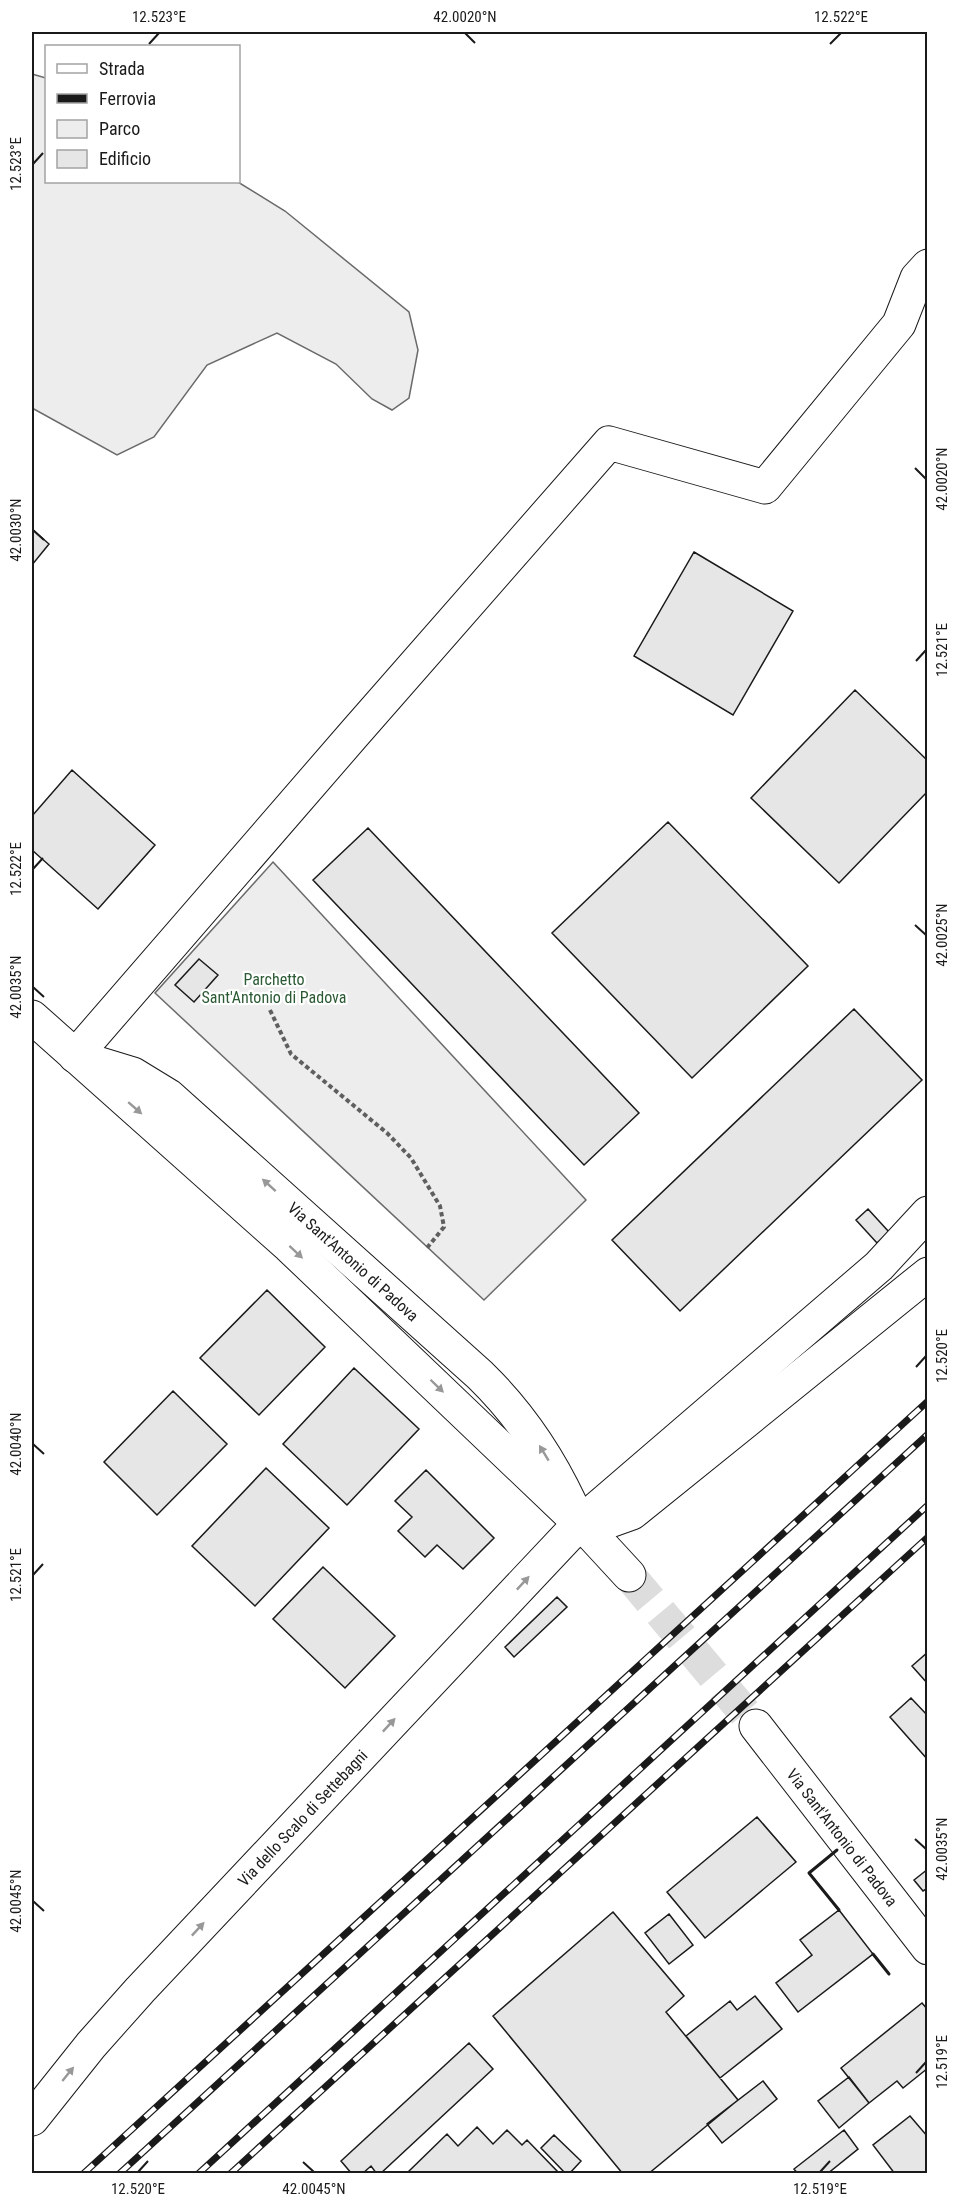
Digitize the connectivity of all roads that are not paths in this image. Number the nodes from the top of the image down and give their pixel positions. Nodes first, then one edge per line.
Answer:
1 (927, 266) edge
2 (32, 1017) edge
3 (75, 1056) junction
4 (927, 1213) edge
5 (927, 1274) edge
6 (580, 1523) junction
7 (629, 1575) tunnel mouth
8 (756, 1726) tunnel mouth
9 (927, 1948) edge
10 (32, 2119) edge

1 - 3 street
2 - 3 street, Via Sant'Antonio di Padova
3 - 6 street, Via Sant'Antonio di Padova
4 - 6 street, Via dello Scalo di Settebagni
5 - 6 street
6 - 7 street, Via Sant'Antonio di Padova
10 -> 6 street, Via dello Scalo di Settebagni
8 - 9 street, Via Sant'Antonio di Padova

